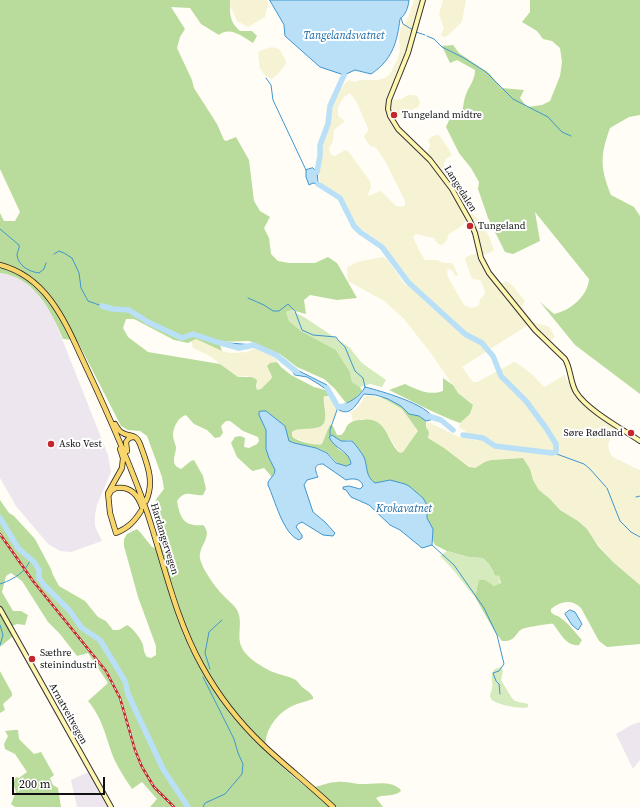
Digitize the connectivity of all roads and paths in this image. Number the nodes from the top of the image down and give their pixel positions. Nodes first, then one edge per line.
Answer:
1 (423, 0) edge
2 (0, 265) edge
3 (94, 384) junction
4 (102, 401) junction
5 (135, 436) junction
6 (640, 441) edge
7 (138, 486) junction
8 (108, 499) junction
9 (146, 501) dead end
10 (141, 511) dead end
11 (160, 554) junction
12 (0, 609) edge
13 (111, 807) edge
14 (333, 807) edge

1 - 6 main road, Langedalen
2 - 3 main road, Hardangervegen
3 - 4 main road, Hardangervegen
3 - 5 main road
4 - 7 main road, Hardangervegen
4 - 8 main road
5 - 7 main road
5 - 9 main road
7 - 11 main road, Hardangervegen
8 - 10 main road
8 - 11 main road
11 - 14 main road, Hardangervegen
12 - 13 main road, Arnatveitvegen

